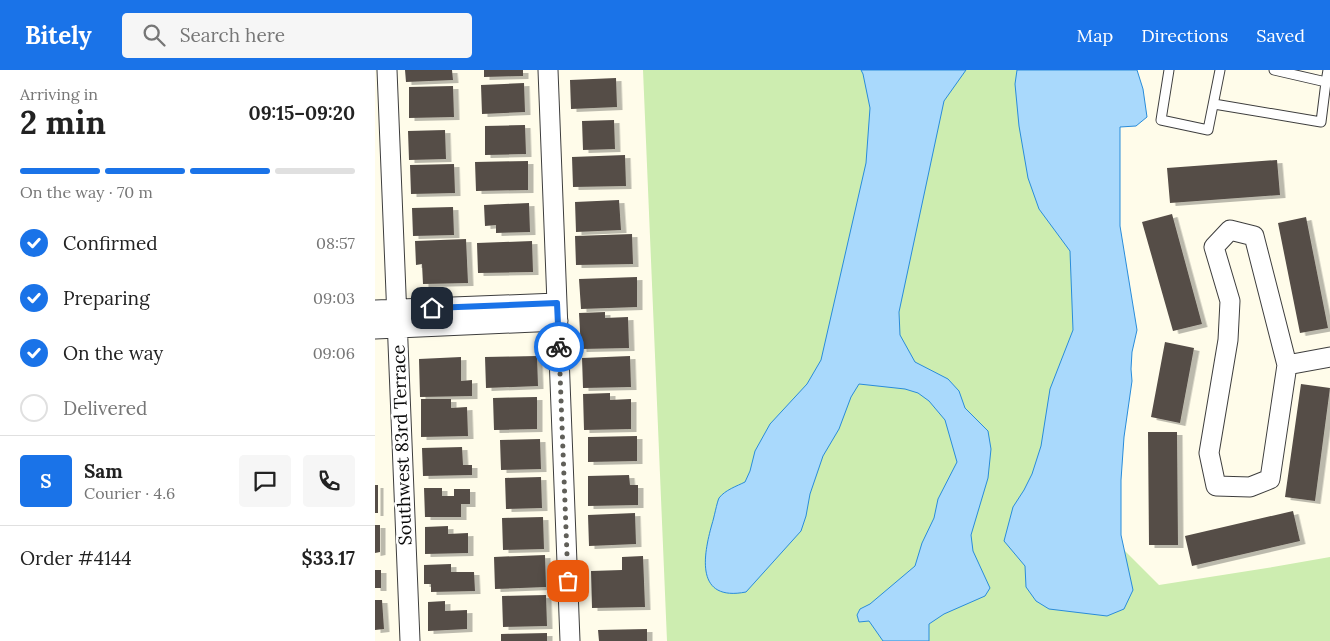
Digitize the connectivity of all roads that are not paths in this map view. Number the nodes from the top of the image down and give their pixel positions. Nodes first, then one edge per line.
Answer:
1 (387, 70) edge
2 (548, 70) edge
3 (1169, 70) edge
4 (1221, 70) edge
5 (1274, 70) edge
6 (1328, 70) edge
7 (1326, 82) junction
8 (1213, 104) junction
9 (375, 310) edge
10 (558, 312) junction
11 (397, 318) junction
12 (375, 329) edge
13 (1330, 357) edge
14 (1287, 365) junction
15 (410, 641) edge
16 (571, 641) edge

1 - 11 street, Southwest 83rd Terrace
2 - 10 street
3 - 8 lane
4 - 8 lane
5 - 7 lane
6 - 7 lane
7 - 8 lane
9 - 11 street
10 - 11 street
10 - 16 street
11 - 12 street
11 - 15 street, Southwest 83rd Terrace
13 - 14 street
14 - 14 street

